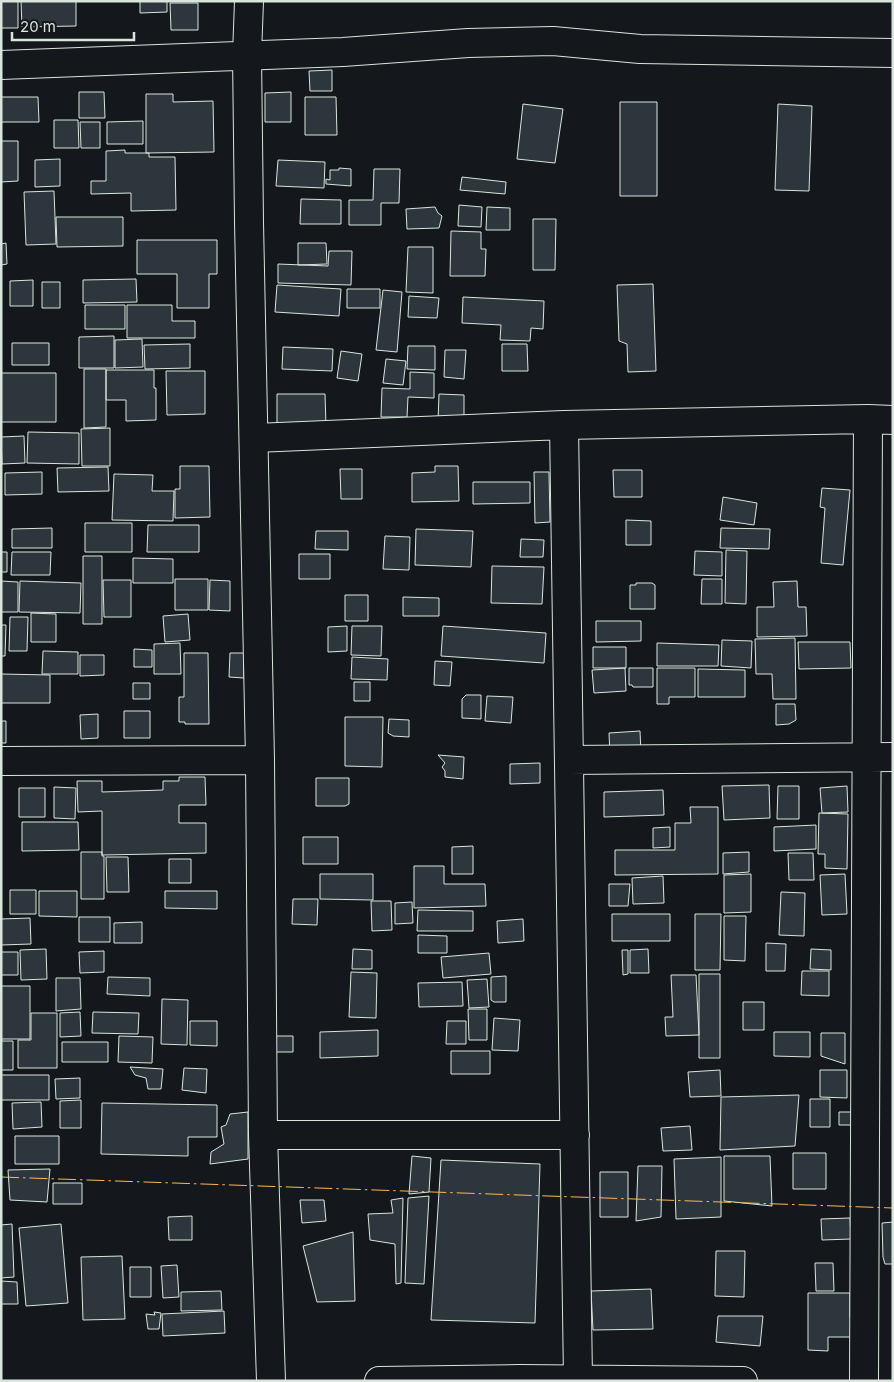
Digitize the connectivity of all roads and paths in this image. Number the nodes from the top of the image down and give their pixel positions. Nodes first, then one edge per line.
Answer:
1 (249, 1) edge
2 (893, 54) edge
3 (247, 55) junction
4 (1, 64) edge
5 (880, 419) edge
6 (564, 425) junction
7 (255, 438) junction
8 (880, 758) edge
9 (260, 760) junction
10 (569, 760) junction
11 (1, 761) edge
12 (263, 1135) junction
13 (575, 1135) junction
14 (578, 1379) junction
15 (271, 1381) edge
16 (379, 1381) edge
17 (743, 1381) edge
18 (864, 1381) edge

1 - 3 street
2 - 3 street
3 - 4 street
3 - 7 street
5 - 6 street
5 - 8 street
6 - 7 street
6 - 10 street
7 - 9 street
8 - 10 street
8 - 18 street
9 - 11 street
9 - 12 street
10 - 13 street
12 - 13 street
12 - 15 street
13 - 14 street
14 - 16 street
14 - 17 street

